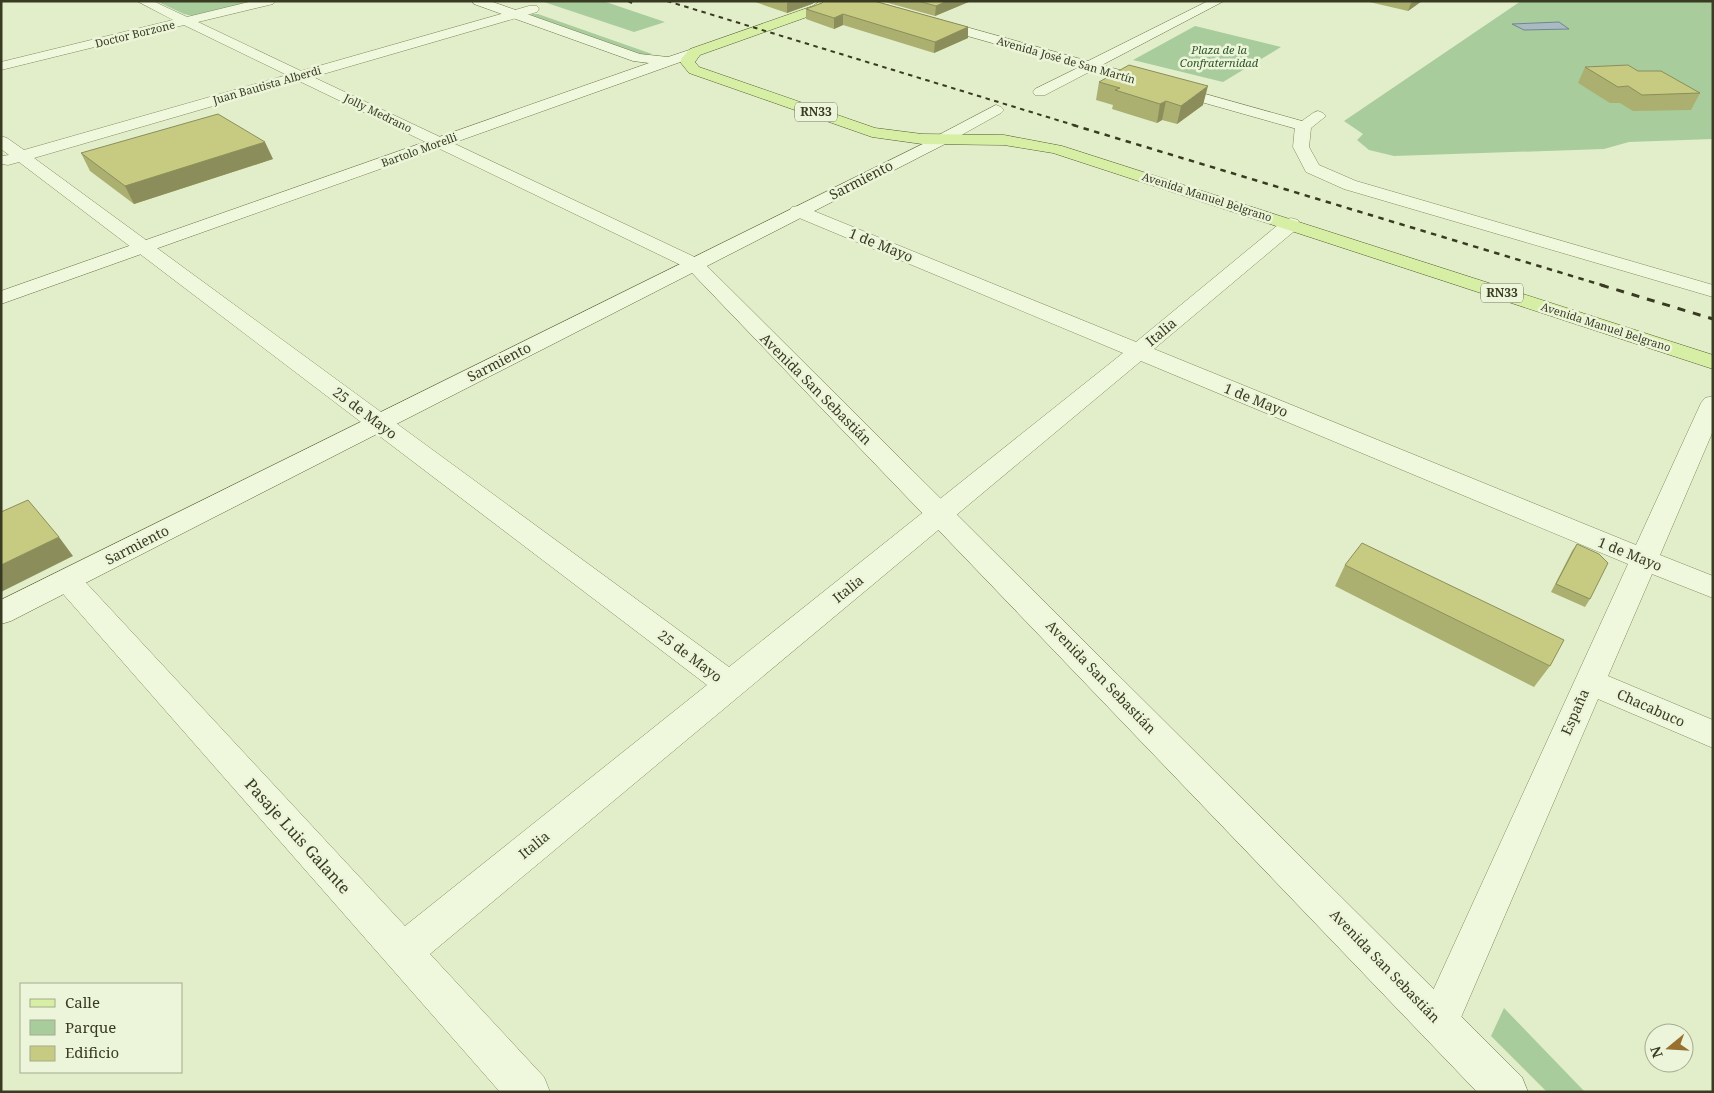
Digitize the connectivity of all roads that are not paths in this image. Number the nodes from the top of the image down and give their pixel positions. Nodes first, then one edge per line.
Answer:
1 (143, 1) edge
2 (269, 1) edge
3 (478, 1) edge
4 (858, 1) edge
5 (892, 1) edge
6 (829, 2) edge
7 (1215, 2) edge
8 (513, 8) edge
9 (533, 9) joint
10 (186, 22) junction
11 (695, 52) junction
12 (1103, 59) junction
13 (669, 61) junction
14 (1, 66) edge
15 (1088, 67) junction
16 (694, 70) junction
17 (300, 76) junction
18 (1040, 92) dead end
19 (996, 110) dead end
20 (1303, 126) junction
21 (941, 140) junction
22 (1, 141) edge
23 (440, 143) junction
24 (12, 159) edge
25 (798, 211) junction
26 (1291, 224) junction
27 (144, 248) junction
28 (694, 264) junction
29 (1713, 291) edge
30 (1, 298) edge
31 (1138, 352) junction
32 (1713, 362) edge
33 (1713, 402) edge
34 (379, 423) junction
35 (940, 513) junction
36 (1642, 559) junction
37 (67, 580) junction
38 (1713, 588) edge
39 (1, 613) edge
40 (1589, 681) junction
41 (730, 685) junction
42 (1713, 735) edge
43 (403, 952) junction
44 (1439, 1022) junction
45 (529, 1092) edge
46 (1507, 1092) edge

1 - 10 street, Jolly Medrano
2 - 10 street, Doctor Borzone
3 - 8 street, Avenida Manuel Belgrano
4 - 15 street, Avenida José de San Martín
5 - 12 street, Avenida José de San Martín
6 - 11 main road, Bartolo Morelli
7 - 12 street
8 - 9 street, Juan Bautista Alberdi
8 - 13 street, Avenida Manuel Belgrano
8 - 17 street, Juan Bautista Alberdi
9 - 13 street, Avenida Manuel Belgrano
10 - 14 street, Doctor Borzone
10 - 17 street, Jolly Medrano
11 - 13 street, Bartolo Morelli
11 - 16 main road
12 - 15 street
12 - 20 street, Avenida José de San Martín
13 - 16 street, Avenida Manuel Belgrano
13 - 23 street, Bartolo Morelli
15 - 18 street
15 - 20 street, Avenida José de San Martín
16 - 21 main road, Avenida Manuel Belgrano / RN33
17 - 23 street, Jolly Medrano
17 - 24 street, Juan Bautista Alberdi
19 - 21 street, Sarmiento
20 - 29 street
21 - 25 street, Sarmiento
21 - 26 main road, Avenida Manuel Belgrano / RN33
22 - 24 street, 25 de Mayo
23 - 27 street, Bartolo Morelli
23 - 28 street, Jolly Medrano
24 - 27 street, 25 de Mayo
25 - 28 street, Sarmiento
25 - 31 street, 1 de Mayo
26 - 31 street, Italia
26 - 32 main road, Avenida Manuel Belgrano / RN33
27 - 30 street, Bartolo Morelli
27 - 34 street, 25 de Mayo
28 - 34 street, Sarmiento
28 - 35 street, Avenida San Sebastián
31 - 35 street, Italia
31 - 36 street, 1 de Mayo
33 - 36 street, España
34 - 37 street, Sarmiento
34 - 41 street, 25 de Mayo
35 - 41 street, Italia
35 - 44 street, Avenida San Sebastián
36 - 38 street, 1 de Mayo
36 - 40 street, España
37 - 39 street, Sarmiento
37 - 43 street, Pasaje Luis Galante
40 - 42 street, Chacabuco
40 - 44 street, España
41 - 43 street, Italia
43 - 45 street, Pasaje Luis Galante
44 - 46 street, Avenida San Sebastián

